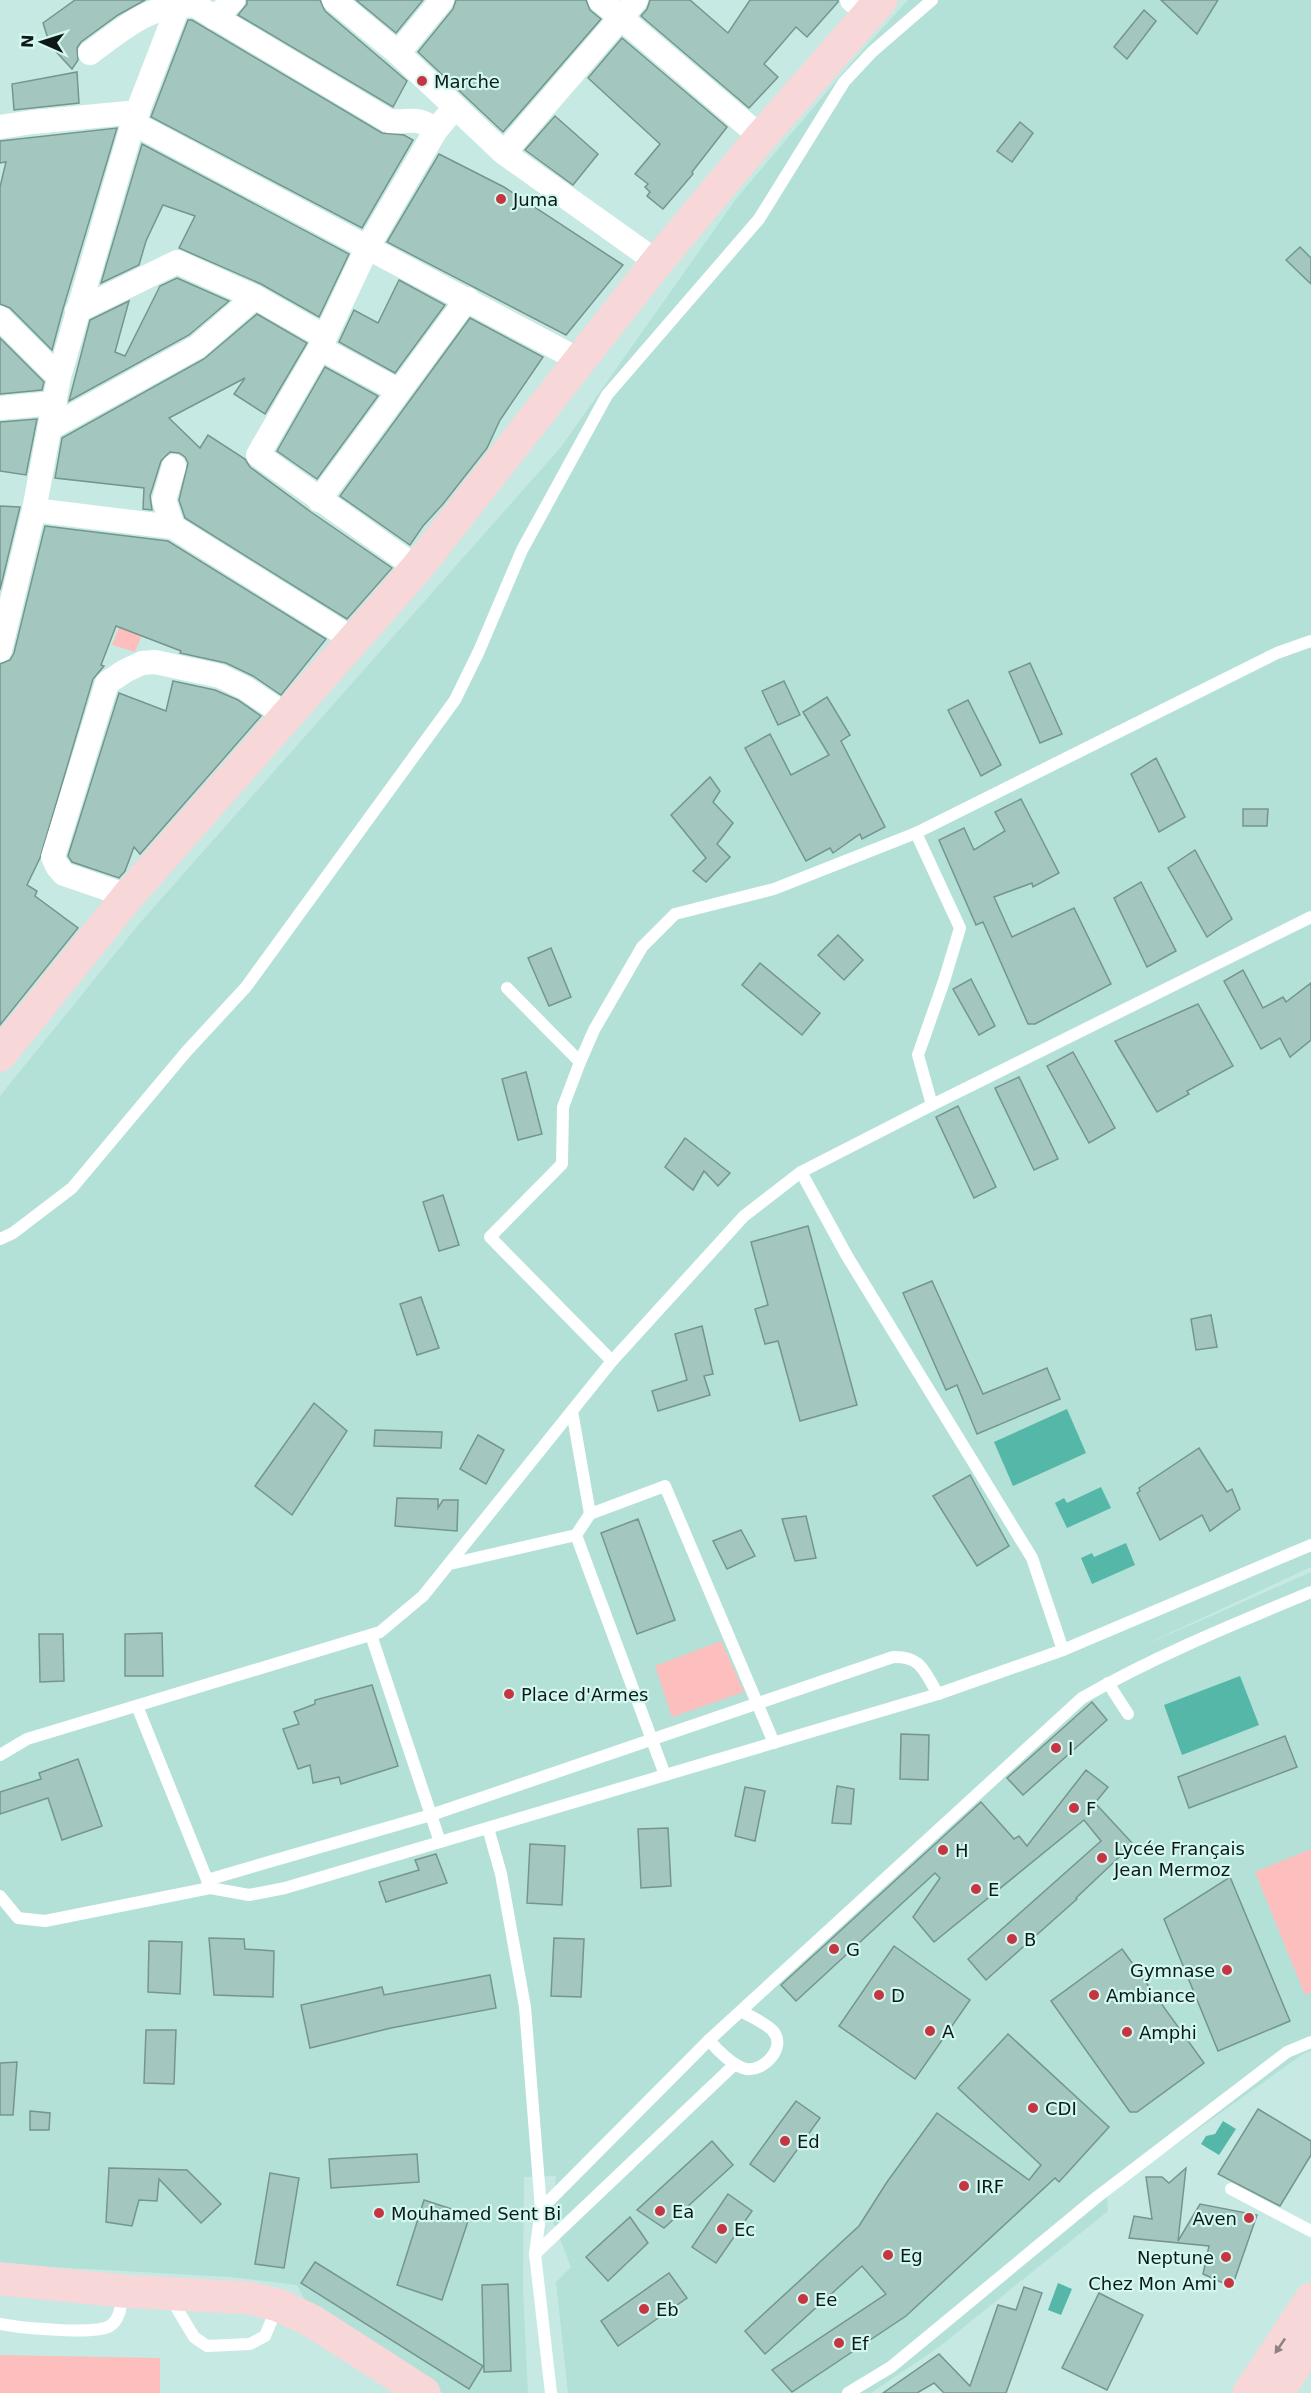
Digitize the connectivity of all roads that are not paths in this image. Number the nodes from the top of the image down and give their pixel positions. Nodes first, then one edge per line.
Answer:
1 (233, 0) edge
2 (334, 0) edge
3 (442, 0) edge
4 (600, 0) edge
5 (933, 0) edge
6 (179, 4) junction
7 (868, 5) edge
8 (628, 9) edge
9 (215, 18) junction
10 (90, 53) dead end
11 (398, 53) junction
12 (455, 107) junction
13 (135, 117) junction
14 (0, 127) edge
15 (436, 130) junction
16 (761, 137) junction
17 (504, 153) junction
18 (367, 248) junction
19 (657, 262) junction
20 (255, 297) junction
21 (467, 299) junction
22 (77, 311) junction
23 (0, 318) edge
24 (322, 343) junction
25 (581, 361) junction
26 (59, 377) junction
27 (399, 391) junction
28 (55, 403) junction
29 (0, 408) edge
30 (50, 428) junction
31 (174, 466) dead end
32 (319, 500) junction
33 (34, 510) junction
34 (173, 527) junction
35 (417, 568) junction
36 (9, 582) edge
37 (354, 640) junction
38 (1311, 641) edge
39 (0, 650) edge
40 (287, 716) junction
41 (916, 832) junction
42 (129, 896) junction
43 (1311, 916) edge
44 (507, 988) dead end
45 (0, 1055) edge
46 (580, 1062) junction
47 (932, 1105) junction
48 (801, 1172) junction
49 (0, 1239) edge
50 (612, 1361) junction
51 (572, 1411) junction
52 (590, 1514) junction
53 (576, 1535) junction
54 (1311, 1545) edge
55 (450, 1564) junction
56 (1311, 1592) edge
57 (371, 1635) junction
58 (1063, 1650) junction
59 (1108, 1683) junction
60 (938, 1694) junction
61 (757, 1704) junction
62 (137, 1706) junction
63 (1128, 1714) dead end
64 (651, 1740) junction
65 (774, 1743) junction
66 (0, 1755) edge
67 (664, 1775) junction
68 (431, 1815) junction
69 (489, 1828) junction
70 (440, 1842) junction
71 (209, 1884) junction
72 (0, 1896) edge
73 (741, 2011) junction
74 (709, 2040) junction
75 (1311, 2042) edge
76 (735, 2064) junction
77 (1231, 2189) dead end
78 (541, 2209) junction
79 (1311, 2231) edge
80 (535, 2254) junction
81 (0, 2279) edge
82 (123, 2291) junction
83 (168, 2293) junction
84 (1311, 2299) edge
85 (278, 2305) junction
86 (0, 2324) edge
87 (1311, 2339) edge
88 (424, 2393) edge
89 (551, 2393) edge
90 (848, 2393) edge
91 (1249, 2393) edge
92 (1278, 2393) edge

1 - 9 street
2 - 11 street
3 - 11 street
4 - 8 street
5 - 49 lane
6 - 9 street
6 - 10 street
6 - 13 street
7 - 16 street
8 - 16 street
8 - 17 street
9 - 15 street
11 - 12 street
12 - 15 street
12 - 17 street
13 - 14 street
13 - 18 street
13 - 22 street
15 - 18 street
16 - 19 street
17 - 19 street
18 - 21 street
18 - 24 street
19 - 25 street
20 - 22 street
20 - 24 street
20 - 30 street
21 - 25 street
21 - 27 street
22 - 26 street
23 - 26 street
24 - 27 street
24 - 32 street
25 - 35 street
26 - 28 street
27 - 32 street
28 - 29 street
28 - 30 street
30 - 33 street
31 - 34 street
32 - 35 street
33 - 34 street
33 - 36 street
34 - 37 street
35 - 37 street
36 - 39 street
37 - 40 street
38 - 41 lane
40 - 42 street
40 - 42 street
41 - 46 lane
41 - 47 lane
42 - 45 street
43 - 47 lane
44 - 46 lane
46 - 50 lane
47 - 48 lane
48 - 50 lane
48 - 58 lane
50 - 51 lane
51 - 52 lane
51 - 55 lane
52 - 53 lane
52 - 61 lane
53 - 55 lane
53 - 64 lane
54 - 58 lane
55 - 57 lane
56 - 59 lane
57 - 62 lane
57 - 68 lane
58 - 60 lane
59 - 63 lane
59 - 73 lane
60 - 61 lane
60 - 65 lane
61 - 64 lane
61 - 65 lane
62 - 66 lane
62 - 71 lane
64 - 67 lane
64 - 68 lane
65 - 67 lane
67 - 69 lane
68 - 70 lane
68 - 71 lane
69 - 70 lane
69 - 78 lane
70 - 71 lane
71 - 72 lane
73 - 74 lane
73 - 76 lane
74 - 76 lane
74 - 78 lane
75 - 90 lane
76 - 80 lane
77 - 79 lane
78 - 80 lane
80 - 89 lane
81 - 82 street
82 - 83 street
82 - 86 lane
83 - 85 street
83 - 85 lane
84 -> 91 street
85 - 88 street
87 - 92 street

